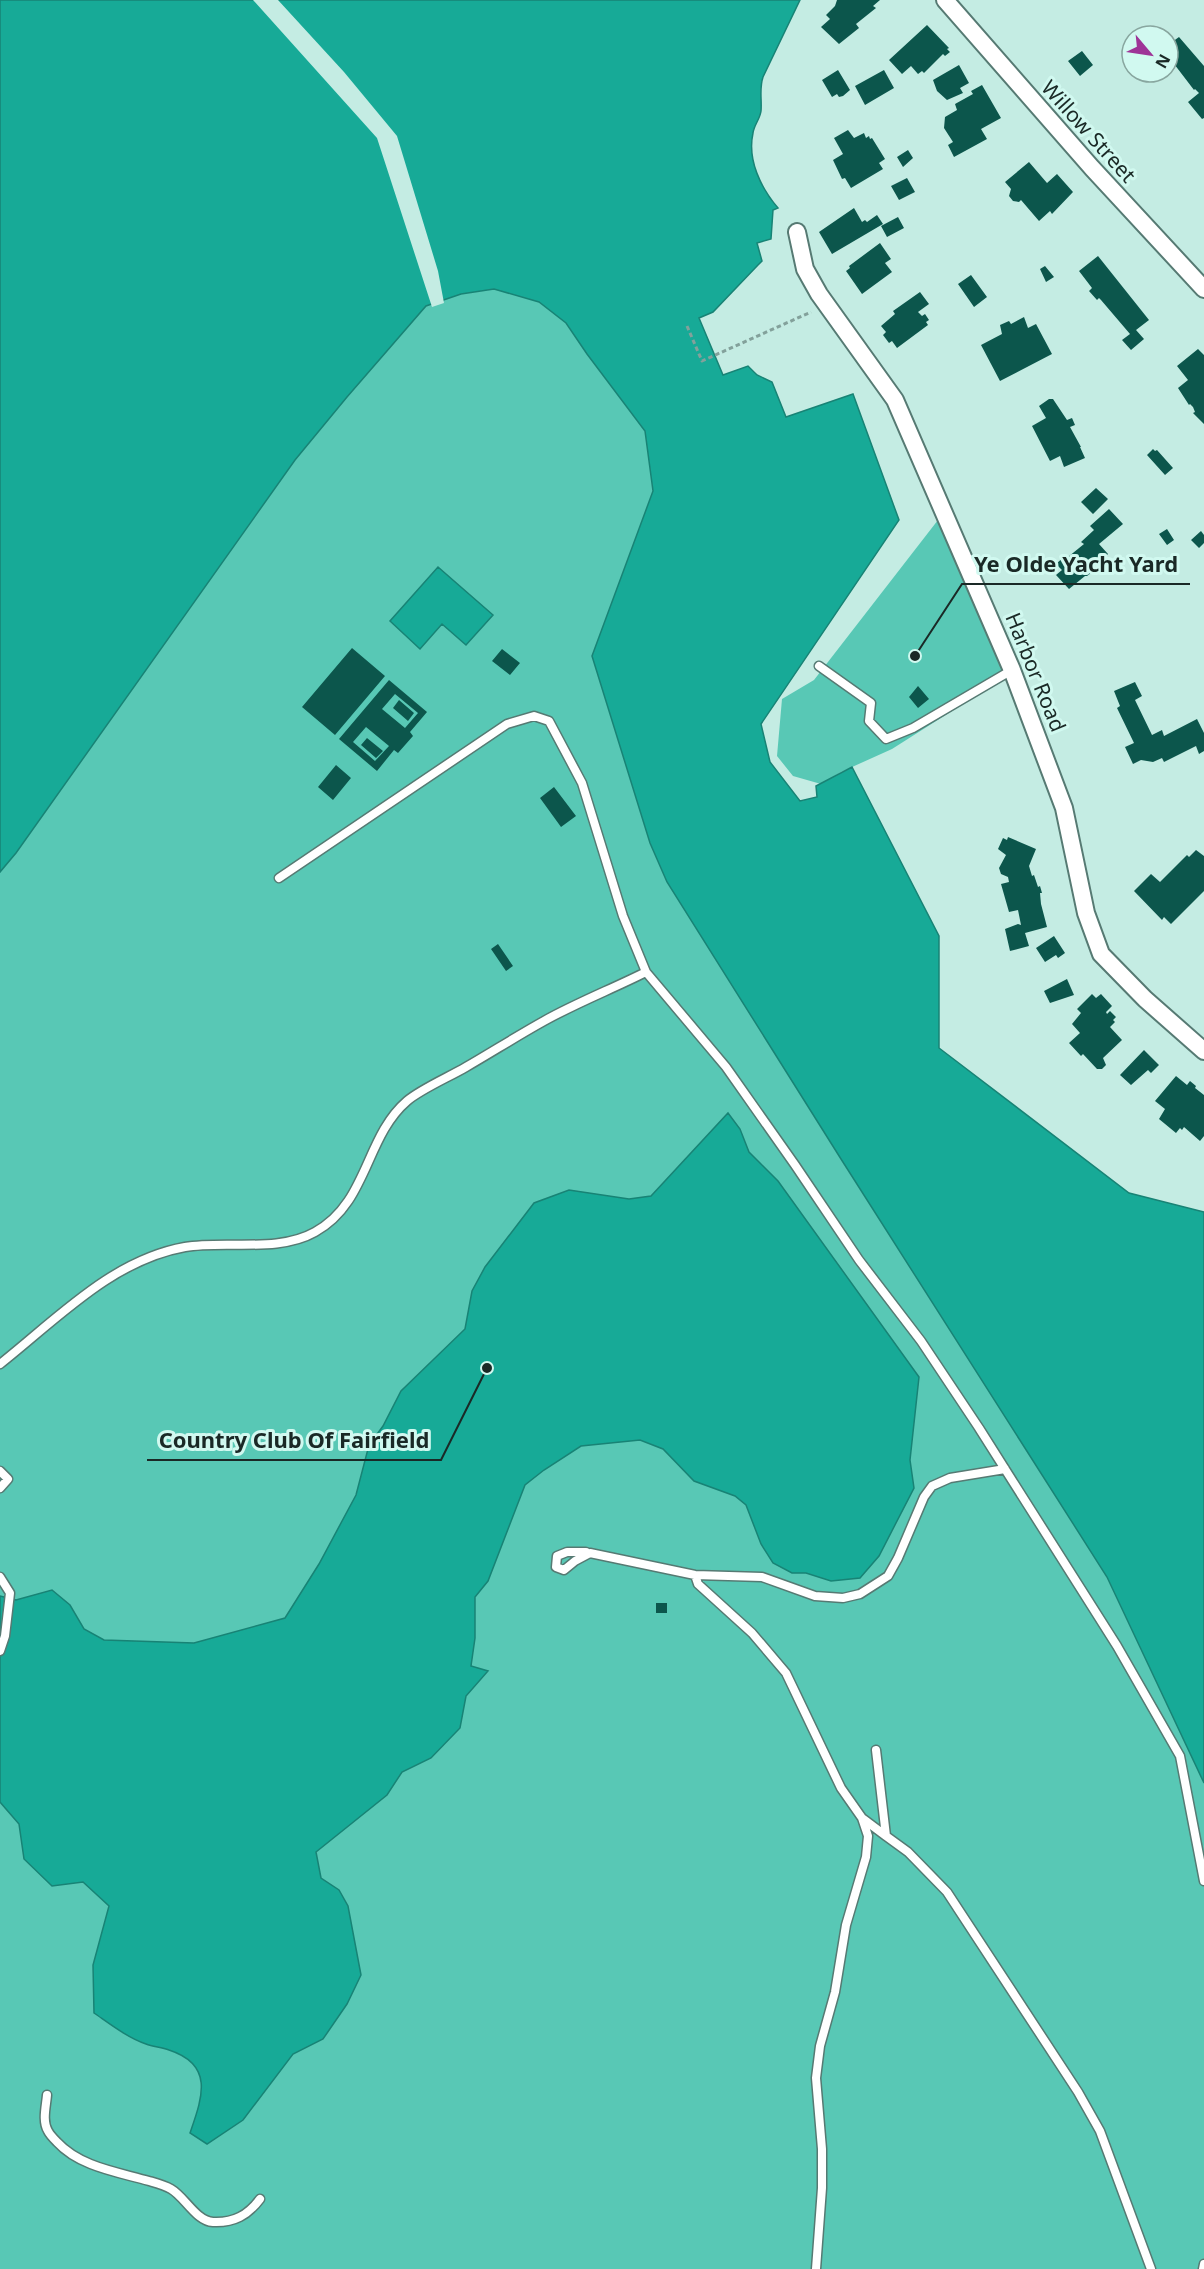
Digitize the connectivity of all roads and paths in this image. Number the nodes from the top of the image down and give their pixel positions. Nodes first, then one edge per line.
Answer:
1 (945, 0) edge
2 (797, 232) dead end
3 (1204, 289) edge
4 (827, 305) junction
5 (687, 326) dead end
6 (819, 666) dead end
7 (1012, 670) junction
8 (279, 878) dead end
9 (646, 972) junction
10 (1204, 1051) edge
11 (0, 1364) edge
12 (1005, 1469) junction
13 (0, 1471) edge
14 (0, 1488) edge
15 (586, 1552) dead end
16 (695, 1575) junction
17 (0, 1577) edge
18 (0, 1651) edge
19 (876, 1750) dead end
20 (862, 1818) junction
21 (886, 1836) junction
22 (1204, 1881) edge
23 (47, 2095) dead end
24 (261, 2199) dead end
25 (1204, 2264) edge
26 (816, 2269) edge
27 (1151, 2269) edge
28 (1203, 2269) edge

1 - 3 street, Willow Street
2 - 4 street, Harbor Road
4 - 5 path
4 - 7 street, Harbor Road
6 - 7 lane
7 - 10 street, Harbor Road
8 - 9 lane
9 - 11 lane
9 - 12 lane
12 - 16 lane
12 - 22 lane
13 - 14 lane
15 - 16 lane
16 - 20 lane
17 - 18 lane
19 - 21 lane
20 - 21 lane
20 - 26 lane
21 - 27 lane
23 - 24 lane
25 - 28 lane

